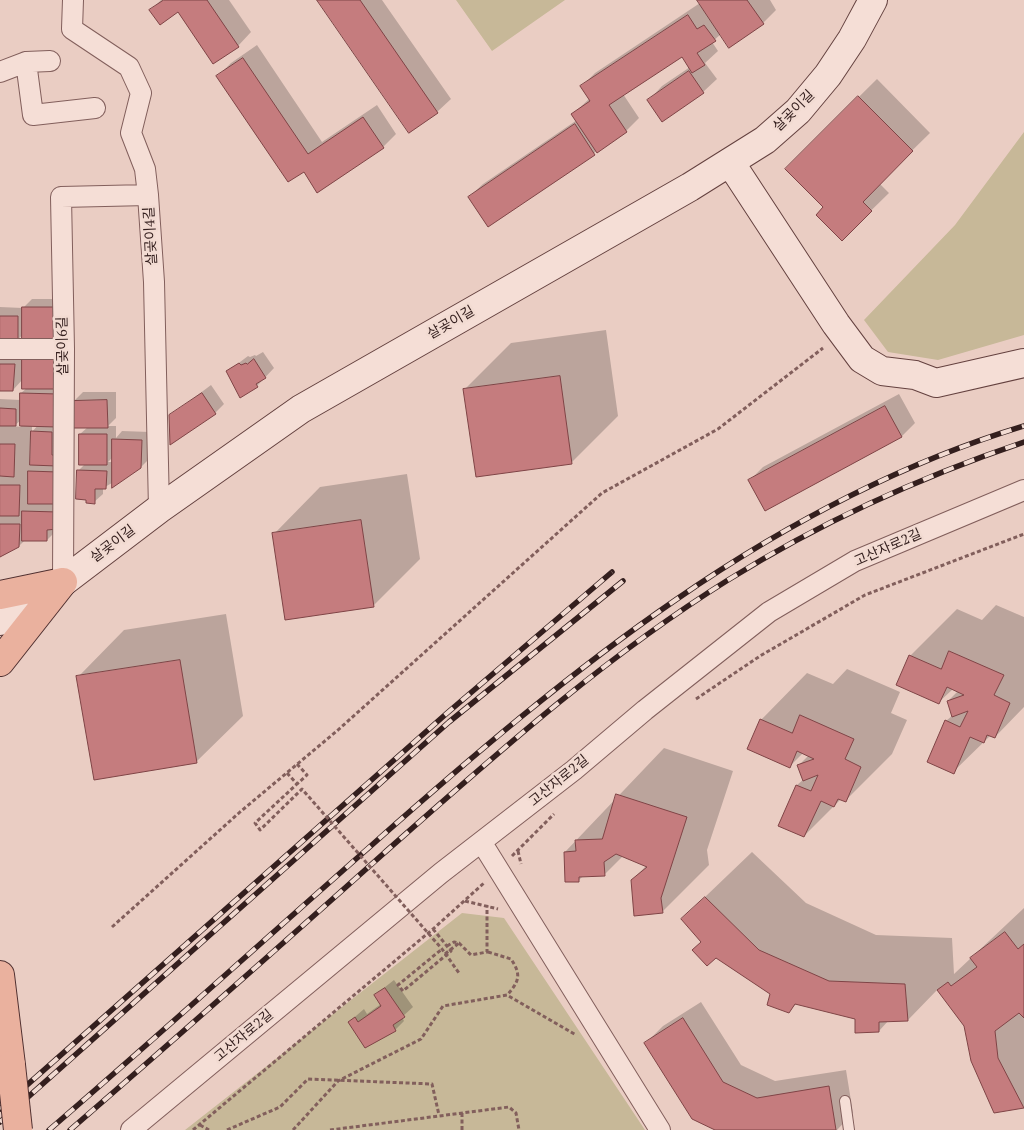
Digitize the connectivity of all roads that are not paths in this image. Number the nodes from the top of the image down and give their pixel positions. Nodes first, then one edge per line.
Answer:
1 (73, 0) edge
2 (873, 0) edge
3 (50, 61) dead end
4 (26, 62) junction
5 (0, 72) edge
6 (95, 108) dead end
7 (730, 162) junction
8 (148, 195) junction
9 (0, 349) edge
10 (64, 349) junction
11 (1024, 363) edge
12 (1024, 490) edge
13 (159, 509) junction
14 (63, 582) junction
15 (0, 595) edge
16 (0, 621) edge
17 (0, 662) edge
18 (482, 843) junction
19 (0, 975) edge
20 (845, 1101) dead end
21 (18, 1130) edge
22 (131, 1130) edge
23 (660, 1130) edge
24 (849, 1130) edge

1 - 8 street, 살곶이4길
2 - 7 main road, 살곶이길
3 - 4 street
4 - 5 street
4 - 6 street
7 - 11 main road
7 - 13 main road, 살곶이길
8 - 10 street, 살곶이6길
8 - 13 street, 살곶이4길
9 - 10 street
10 - 14 street, 살곶이6길
12 - 18 street, 고산자로2길
13 - 14 main road, 살곶이길
14 - 15 main road
14 - 16 main road, 살곶이길
14 - 17 main road
18 - 22 street, 고산자로2길
18 - 23 street
19 - 21 main road, bridge
20 - 24 lane

